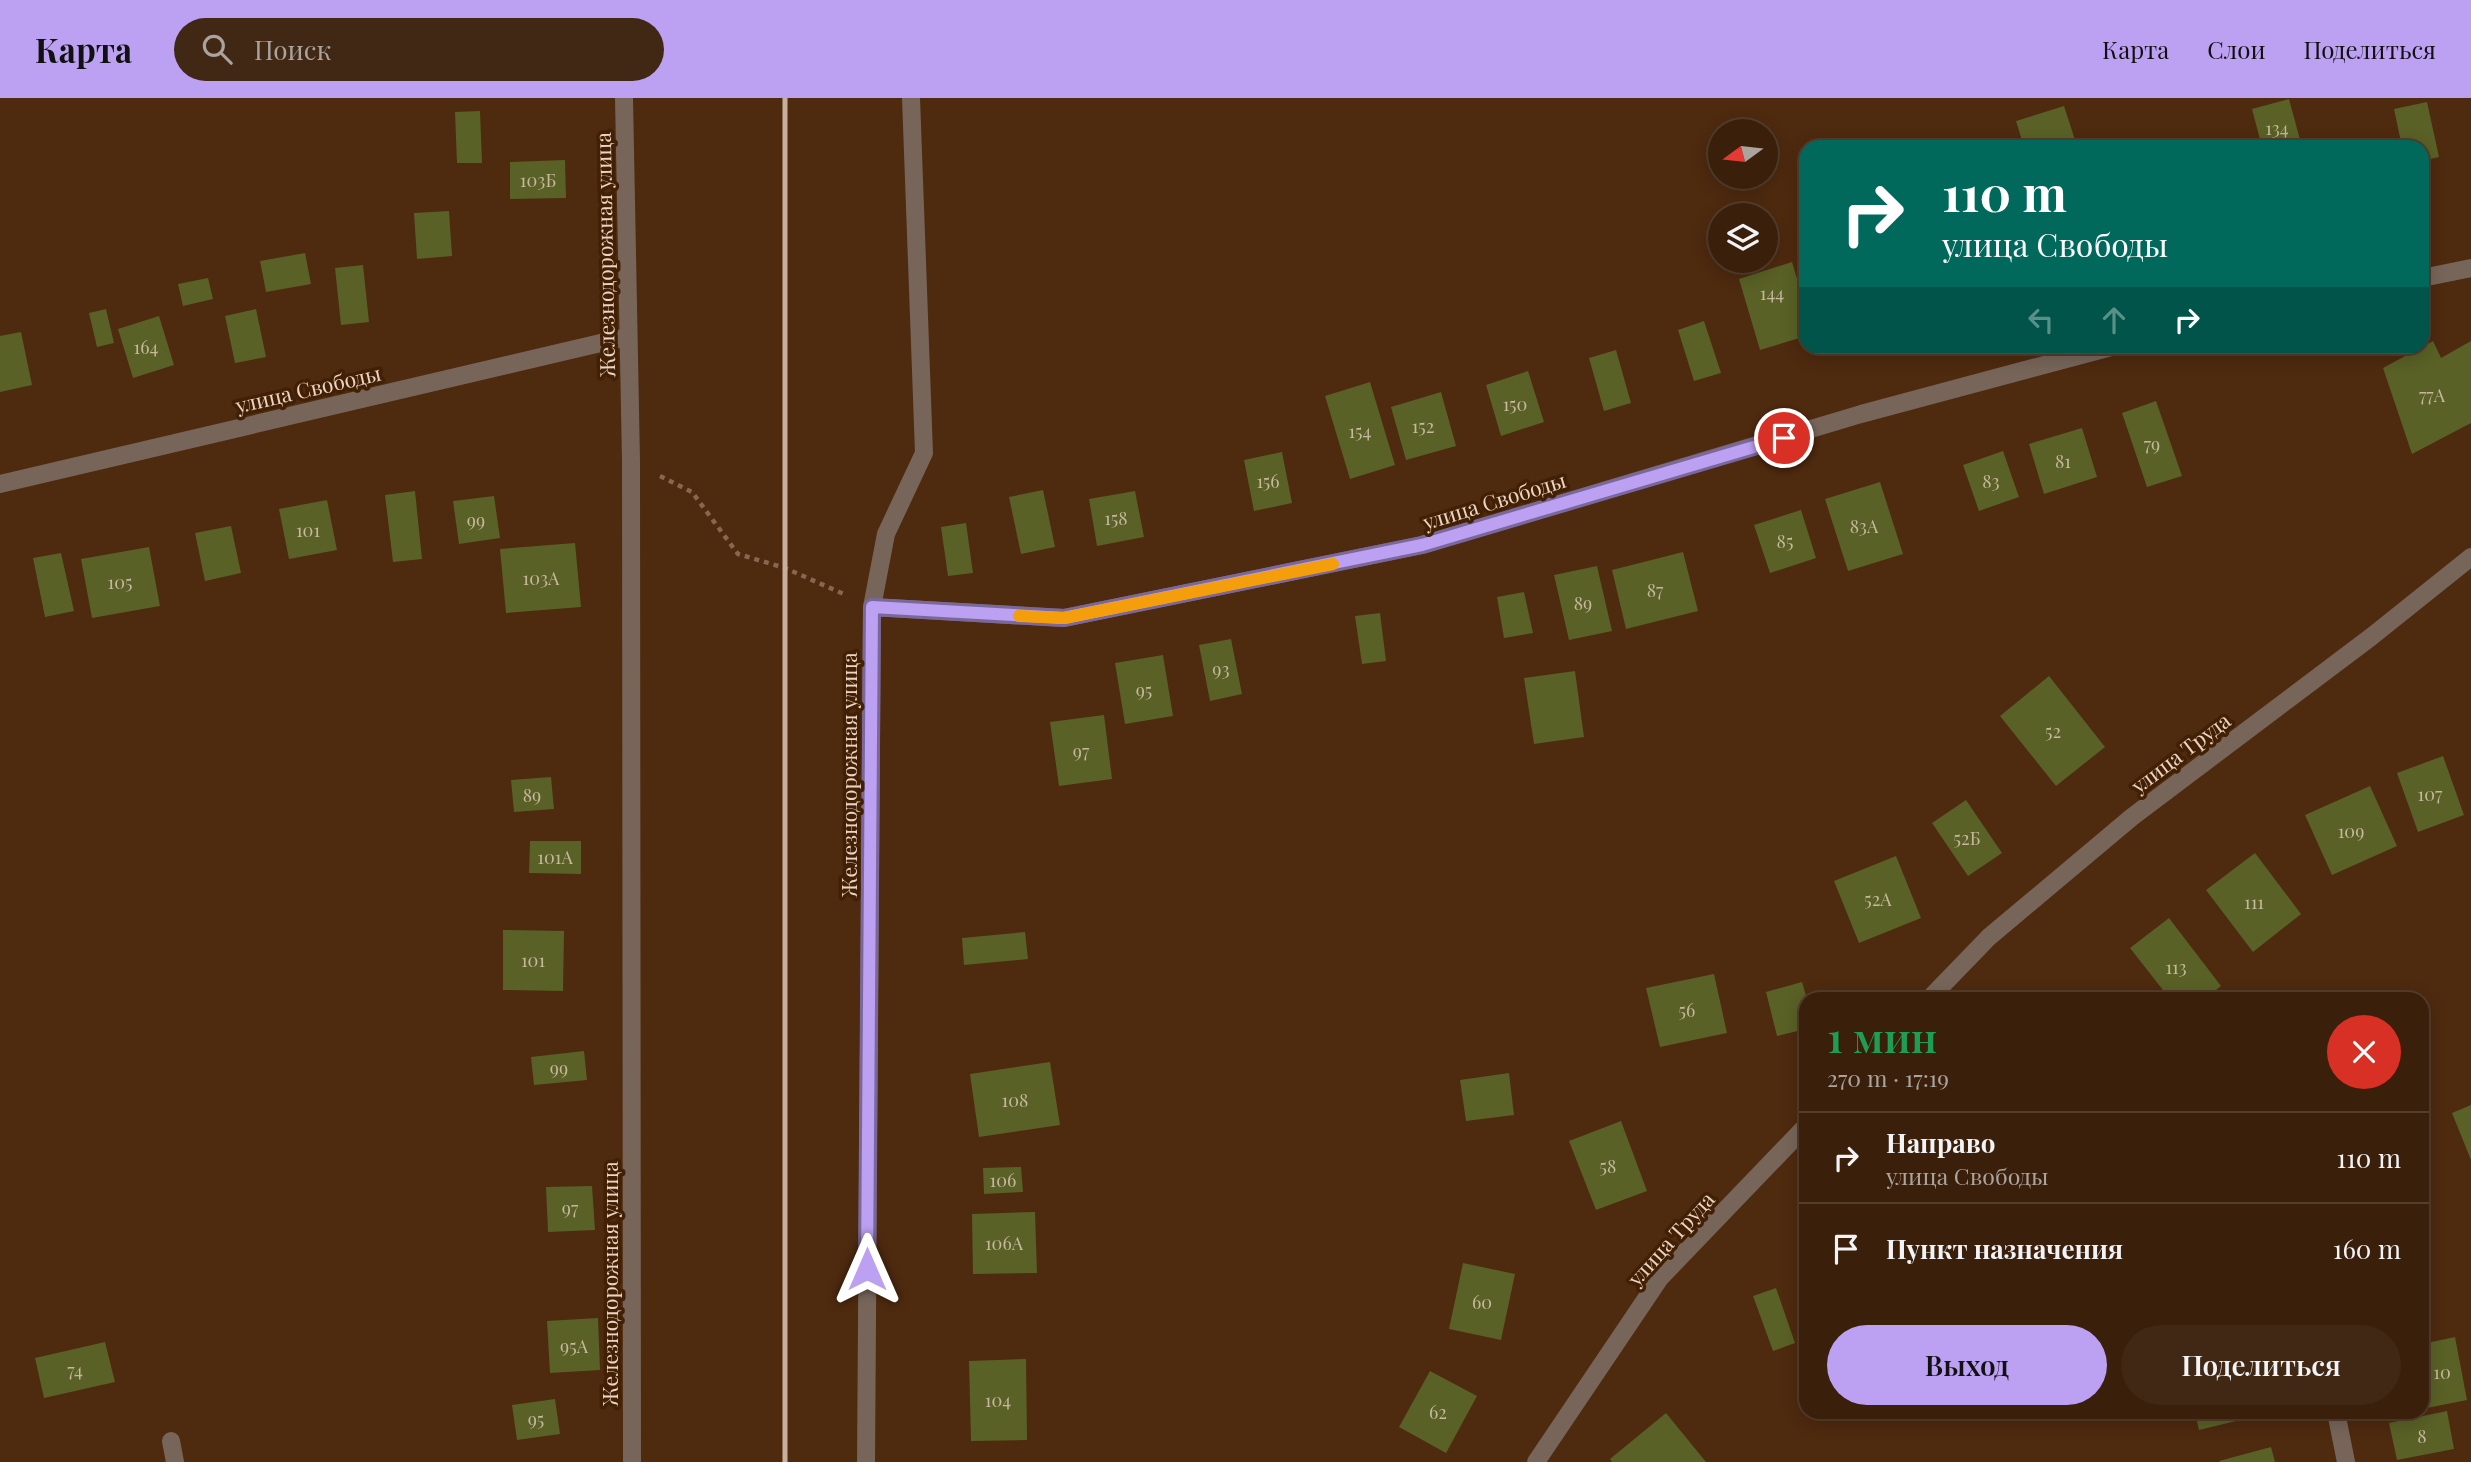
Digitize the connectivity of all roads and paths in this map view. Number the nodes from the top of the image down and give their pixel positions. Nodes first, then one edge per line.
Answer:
1 (624, 98) edge
2 (911, 98) edge
3 (2471, 268) edge
4 (2429, 277) edge
5 (626, 337) junction
6 (2085, 354) edge
7 (631, 461) junction
8 (0, 484) edge
9 (2471, 557) edge
10 (872, 607) junction
11 (1936, 992) edge
12 (1799, 1133) edge
13 (2337, 1419) edge
14 (171, 1441) dead end
15 (175, 1462) edge
16 (632, 1462) edge
17 (866, 1462) edge
18 (1536, 1462) edge
19 (2346, 1462) edge

1 - 5 street, Железнодорожная улица
2 - 10 street, Железнодорожная улица
3 - 4 street
5 - 7 street, Железнодорожная улица
5 - 8 street, улица Свободы
6 - 10 street, улица Свободы
7 - 10 path
7 - 16 street, Железнодорожная улица
9 - 11 street, улица Труда
10 - 17 street, Железнодорожная улица
12 - 18 street, улица Труда
13 - 19 street
14 - 15 street

